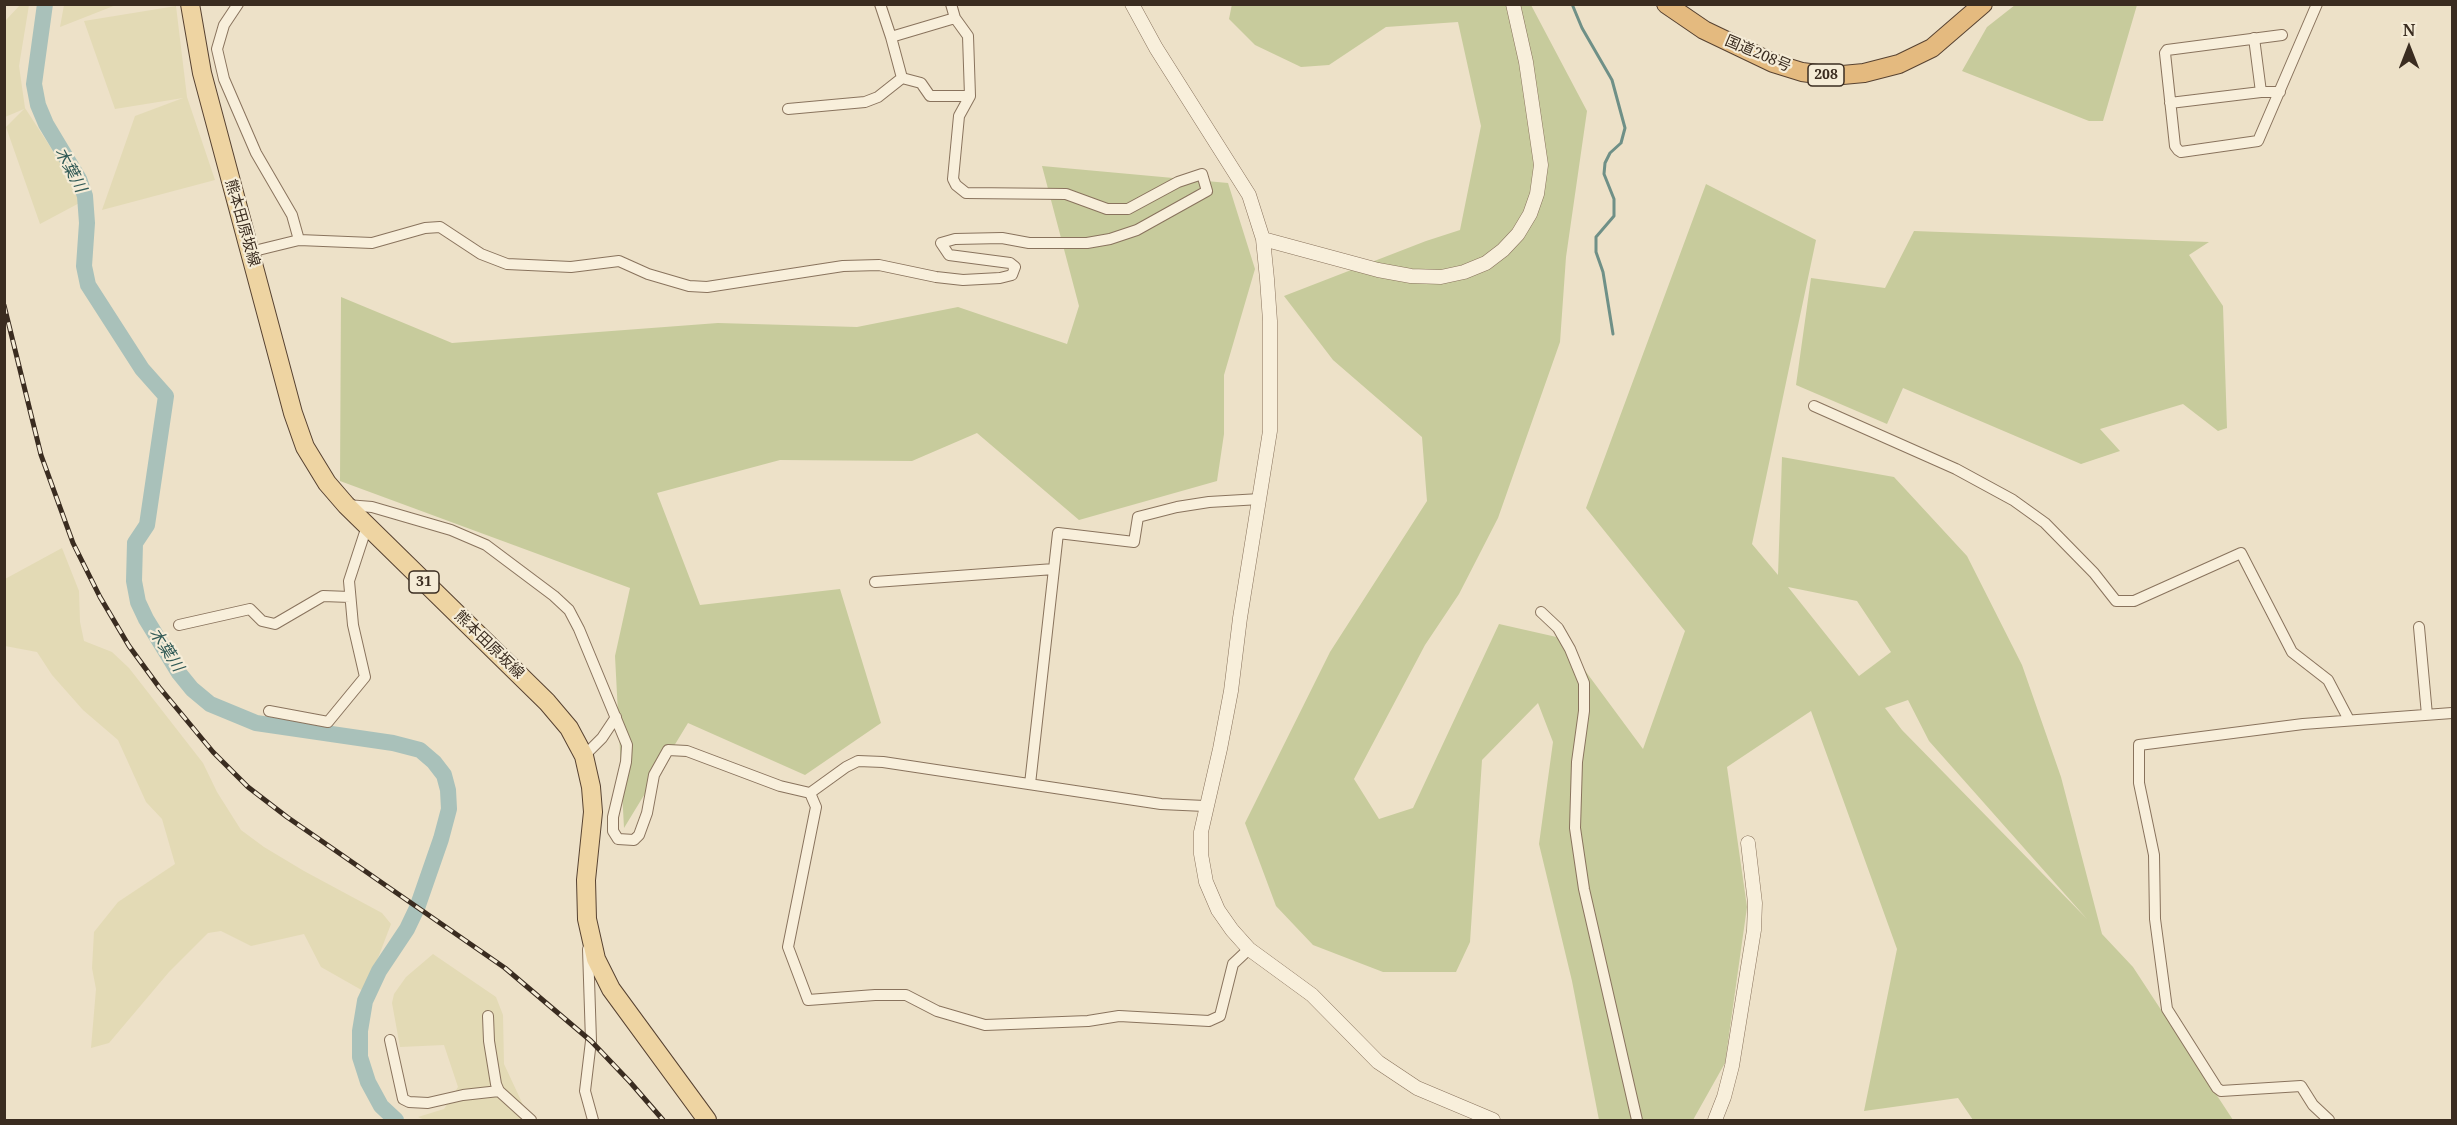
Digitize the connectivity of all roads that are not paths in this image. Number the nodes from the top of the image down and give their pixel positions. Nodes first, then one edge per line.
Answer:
1 (190, 4) edge
2 (238, 4) edge
3 (880, 4) edge
4 (951, 4) edge
5 (1132, 4) edge
6 (1513, 4) edge
7 (1666, 4) edge
8 (1983, 4) edge
9 (2317, 4) edge
10 (955, 18) junction
11 (2282, 35) dead end
12 (891, 37) junction
13 (2254, 38) junction
14 (902, 78) junction
15 (2261, 92) junction
16 (2280, 92) junction
17 (970, 96) junction
18 (2170, 103) junction
19 (788, 109) dead end
20 (1263, 239) junction
21 (299, 240) junction
22 (250, 252) junction
23 (1814, 406) dead end
24 (1260, 499) junction
25 (346, 505) junction
26 (367, 526) junction
27 (1054, 569) junction
28 (876, 582) dead end
29 (351, 597) junction
30 (1541, 612) dead end
31 (179, 625) dead end
32 (2419, 627) dead end
33 (269, 711) dead end
34 (2452, 713) edge
35 (2427, 715) junction
36 (616, 717) junction
37 (2349, 720) junction
38 (584, 756) junction
39 (1030, 784) junction
40 (810, 793) junction
41 (1205, 806) junction
42 (1748, 843) dead end
43 (587, 919) junction
44 (1249, 949) junction
45 (488, 1016) dead end
46 (390, 1040) dead end
47 (499, 1091) junction
48 (531, 1120) edge
49 (593, 1120) edge
50 (706, 1120) edge
51 (1493, 1120) edge
52 (1637, 1120) edge
53 (1715, 1120) edge
54 (2329, 1120) edge

1 - 22 main road, 熊本田原坂線 / 31
2 - 21 street
3 - 12 street
4 - 10 street
5 - 20 street
6 - 20 street
7 - 8 highway, 国道208号 / 208
9 - 16 street
10 - 12 street
10 - 17 street
11 - 13 street
12 - 14 street
13 - 15 street
13 - 18 street
14 - 17 street
14 - 19 street
15 - 16 street
15 - 18 street
16 - 18 street
17 - 21 street
20 - 24 street
21 - 22 street
22 - 25 main road, 熊本田原坂線 / 31
23 - 37 street
24 - 27 street
24 - 41 street
25 - 26 main road, 熊本田原坂線 / 31
25 - 36 street
26 - 29 street
26 - 38 main road, 熊本田原坂線 / 31
27 - 28 street
27 - 39 street
29 - 31 street
29 - 33 street
30 - 52 street
32 - 35 street
34 - 35 street
35 - 37 street
36 - 38 street
36 - 40 street
37 - 54 street
38 - 43 main road, 熊本田原坂線 / 31
39 - 40 street
39 - 41 street
40 - 44 street
41 - 44 street
42 - 53 street
43 - 49 street
43 - 50 main road, 熊本田原坂線 / 31
44 - 51 street
45 - 47 street
46 - 47 street
47 - 48 street

